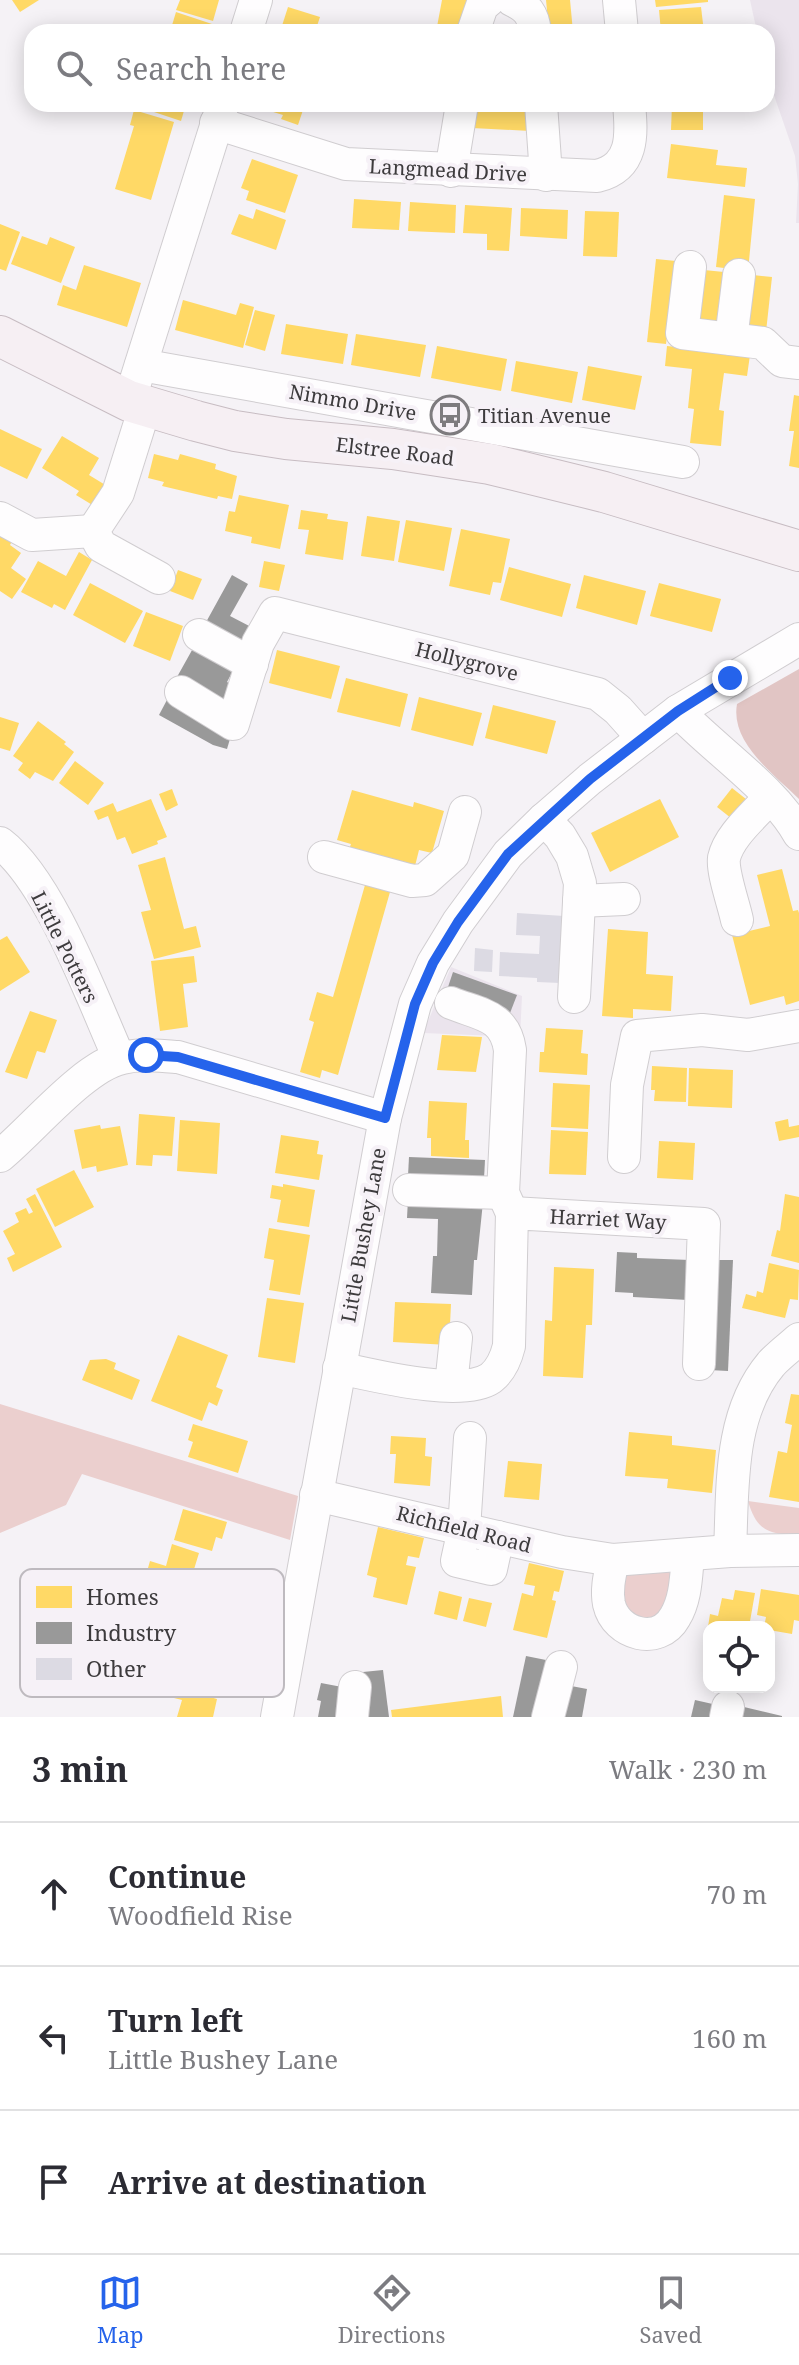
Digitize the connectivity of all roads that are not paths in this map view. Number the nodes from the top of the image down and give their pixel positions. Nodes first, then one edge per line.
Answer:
1 (256, 0) edge
2 (489, 0) edge
3 (512, 0) edge
4 (619, 0) edge
5 (248, 24) edge
6 (476, 24) edge
7 (534, 24) edge
8 (621, 24) edge
9 (461, 112) edge
10 (542, 112) edge
11 (630, 112) edge
12 (220, 113) edge
13 (451, 171) junction
14 (546, 175) junction
15 (690, 267) dead end
16 (739, 275) dead end
17 (0, 336) edge
18 (731, 339) junction
19 (790, 362) edge
20 (138, 391) junction
21 (612, 447) junction
22 (683, 462) dead end
23 (604, 492) junction
24 (0, 518) edge
25 (93, 531) junction
26 (799, 551) edge
27 (159, 578) dead end
28 (199, 635) dead end
29 (799, 639) edge
30 (252, 664) junction
31 (181, 692) dead end
32 (678, 711) junction
33 (643, 738) junction
34 (770, 797) junction
35 (465, 812) dead end
36 (544, 819) junction
37 (799, 834) edge
38 (0, 843) edge
39 (324, 857) dead end
40 (447, 861) junction
41 (483, 886) junction
42 (624, 899) dead end
43 (579, 901) junction
44 (737, 920) dead end
45 (574, 997) dead end
46 (451, 1003) dead end
47 (799, 1026) edge
48 (119, 1058) junction
49 (385, 1118) junction
50 (0, 1156) edge
51 (624, 1157) dead end
52 (409, 1190) dead end
53 (508, 1203) junction
54 (456, 1338) dead end
55 (799, 1339) edge
56 (699, 1364) dead end
57 (339, 1368) junction
58 (451, 1385) junction
59 (470, 1438) dead end
60 (316, 1495) junction
61 (464, 1529) junction
62 (799, 1550) edge
63 (730, 1551) junction
64 (688, 1556) junction
65 (613, 1560) junction
66 (561, 1667) dead end
67 (284, 1677) edge
68 (281, 1697) edge
69 (277, 1717) edge
70 (548, 1717) edge

1 - 5 street
2 - 6 street
3 - 7 street
4 - 8 street
9 - 13 street
10 - 14 street
11 - 14 street, Langmead Drive
12 - 13 street, Langmead Drive
12 - 20 street
13 - 14 street, Langmead Drive
15 - 18 street
16 - 18 street
17 - 20 main road, Elstree Road
18 - 19 street
20 - 21 street, Nimmo Drive
20 - 23 main road, Elstree Road
20 - 25 street
21 - 22 street, Nimmo Drive
21 - 23 street
23 - 26 main road, Elstree Road
24 - 25 street
25 - 27 street
28 - 30 street
29 - 32 street, Little Bushey Lane
30 - 31 street
30 - 33 street, Hollygrove
32 - 33 street, Little Bushey Lane
32 - 34 street
33 - 36 street, Little Bushey Lane
34 - 37 street
34 - 44 street
35 - 40 street
36 - 41 street, Little Bushey Lane
36 - 43 street
38 - 48 street, Little Potters
39 - 40 street
40 - 41 street
41 - 49 street, Little Bushey Lane
42 - 43 street
43 - 45 street
46 - 53 street
47 - 51 street
48 - 49 street
48 - 50 street
49 - 57 street, Little Bushey Lane
52 - 53 street, Harriet Way
53 - 56 street, Harriet Way
53 - 58 street
54 - 58 street
55 - 63 street
57 - 58 street
57 - 60 street, Little Bushey Lane
59 - 61 street
60 - 61 street, Richfield Road
60 - 67 street, Little Bushey Lane
61 - 65 street, Richfield Road
62 - 63 street, Richfield Road
63 - 64 street, Richfield Road
64 - 65 street, Richfield Road
64 - 65 street
66 - 70 street
68 - 69 street, Little Bushey Lane

